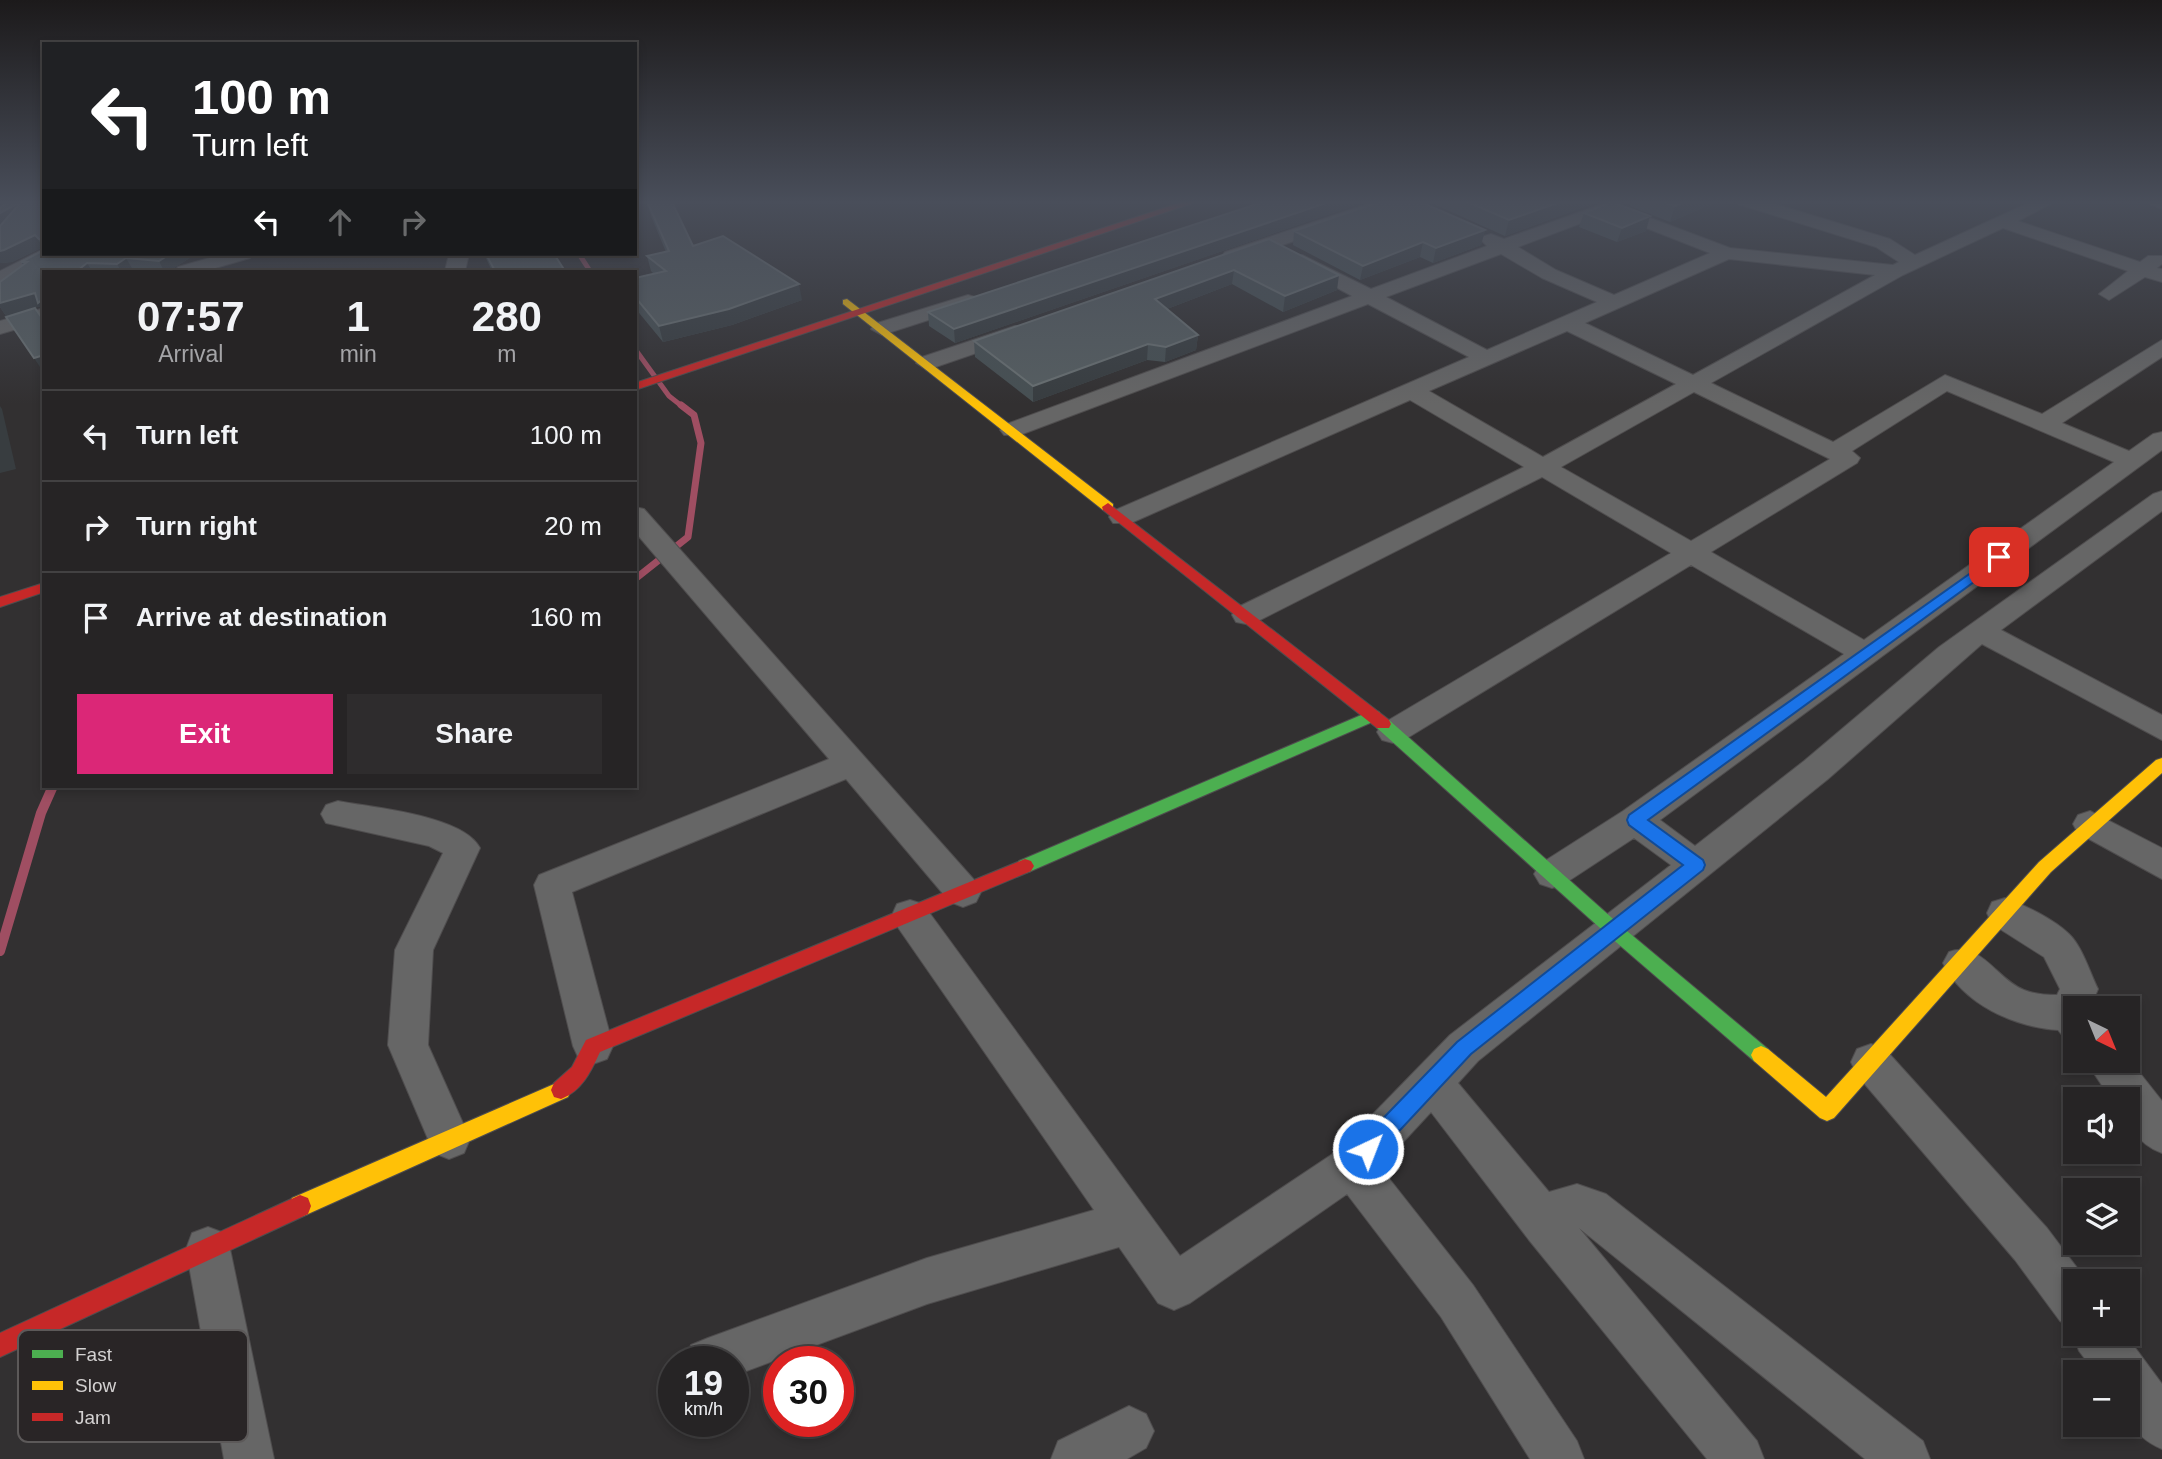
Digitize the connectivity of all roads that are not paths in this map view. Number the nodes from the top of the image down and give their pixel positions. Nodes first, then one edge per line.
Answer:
1 (20, 268) edge
2 (966, 268) edge
3 (978, 268) edge
4 (1317, 268) edge
5 (1443, 268) edge
6 (1540, 268) edge
7 (1692, 268) edge
8 (1869, 268) edge
9 (1902, 268) edge
10 (2136, 268) edge
11 (2145, 268) edge
12 (2142, 270) junction
13 (1896, 271) junction
14 (2162, 276) edge
15 (0, 279) edge
16 (33, 283) edge
17 (2109, 294) dead end
18 (986, 295) edge
19 (1371, 296) junction
20 (1614, 302) junction
21 (853, 307) junction
22 (42, 315) edge
23 (1568, 323) junction
24 (1032, 326) edge
25 (0, 328) edge
26 (883, 329) junction
27 (2162, 347) edge
28 (1487, 358) junction
29 (927, 363) junction
30 (637, 372) edge
31 (1695, 385) junction
32 (637, 386) edge
33 (1412, 391) junction
34 (2045, 423) junction
35 (1012, 430) junction
36 (2162, 439) edge
37 (1835, 452) junction
38 (2132, 461) junction
39 (1543, 467) junction
40 (2162, 499) edge
41 (637, 517) edge
42 (1122, 517) junction
43 (1691, 553) junction
44 (42, 588) edge
45 (0, 601) edge
46 (1246, 615) junction
47 (1980, 631) junction
48 (1866, 654) junction
49 (1383, 724) junction
50 (2162, 729) edge
51 (850, 764) junction
52 (2162, 764) edge
53 (338, 814) dead end
54 (1635, 820) junction
55 (2090, 824) junction
56 (1696, 865) junction
57 (2162, 865) edge
58 (1552, 874) junction
59 (963, 892) junction
60 (2005, 913) junction
61 (910, 915) junction
62 (1615, 931) junction
63 (1962, 963) junction
64 (2077, 996) edge
65 (2063, 1017) edge
66 (593, 1046) junction
67 (1871, 1062) junction
68 (2115, 1073) edge
69 (1432, 1082) junction
70 (2162, 1133) edge
71 (449, 1139) junction
72 (1352, 1166) junction
73 (1128, 1222) junction
74 (1545, 1224) junction
75 (208, 1249) junction
76 (2063, 1288) edge
77 (32, 1330) edge
78 (224, 1330) edge
79 (18, 1337) edge
80 (0, 1345) edge
81 (749, 1347) edge
82 (2140, 1394) edge
83 (2162, 1424) edge
84 (1129, 1431) dead end
85 (1076, 1459) edge
86 (1559, 1459) edge
87 (1739, 1459) edge
88 (1905, 1459) edge

1 - 15 street
2 - 21 street
3 - 21 street
4 - 19 street
5 - 19 street
6 - 20 street
7 - 20 street
8 - 13 street
9 - 13 street
10 - 12 street
11 - 12 street
12 - 14 street
12 - 17 street
13 - 31 street
15 - 16 street
18 - 26 street
19 - 28 street
19 - 35 street
20 - 23 street
21 - 26 street
21 - 30 street
21 - 32 street
22 - 25 street
23 - 28 street
23 - 31 street
24 - 29 street
26 - 29 street
27 - 34 street
28 - 33 street
29 - 35 street
31 - 37 street
31 - 39 street
33 - 39 street
33 - 42 street
34 - 37 street
34 - 38 street
35 - 42 street
36 - 38 street
37 - 43 street
38 - 48 street
39 - 43 street
39 - 46 street
40 - 47 street
41 - 51 street
42 - 46 street
43 - 48 street
43 - 49 street
44 - 45 street
46 - 49 street
47 - 50 street
47 - 56 street
48 - 54 street
49 - 58 street
49 - 59 street
51 - 59 street
51 - 66 street
52 - 55 street
53 - 71 street
54 - 56 street
54 - 58 street
55 - 57 street
55 - 60 street
56 - 62 street
58 - 62 street
59 - 61 street
60 - 63 street
60 - 64 street
61 - 66 street
61 - 73 street
62 - 67 street
62 - 69 street
63 - 65 street
63 - 67 street
66 - 71 street
67 - 76 street
68 - 70 street
69 - 72 street
69 - 74 street
71 - 75 street
72 - 73 street
72 - 86 street
73 - 81 street
74 - 87 street
74 - 88 street
75 - 77 street
75 - 78 street
79 - 80 street
82 - 83 street
84 - 85 street

